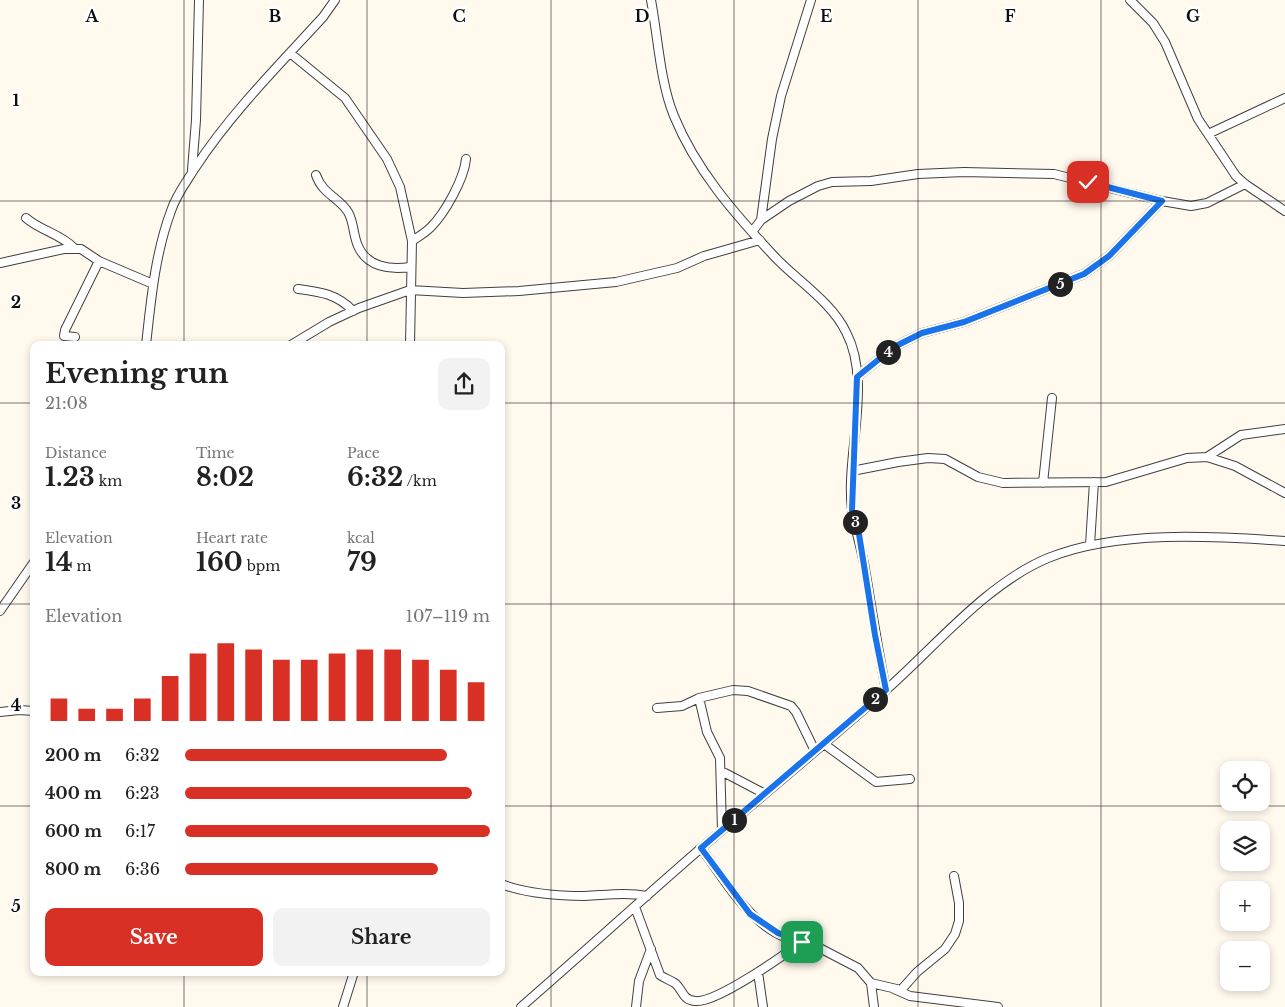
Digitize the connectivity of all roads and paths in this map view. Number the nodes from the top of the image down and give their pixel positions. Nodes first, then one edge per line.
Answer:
1 (200, 0) edge
2 (335, 0) edge
3 (651, 0) edge
4 (811, 0) edge
5 (1130, 0) edge
6 (290, 53) junction
7 (1285, 98) edge
8 (1208, 134) junction
9 (466, 159) dead end
10 (192, 172) junction
11 (316, 175) dead end
12 (1245, 184) junction
13 (1162, 201) junction
14 (1285, 211) edge
15 (26, 218) dead end
16 (760, 220) junction
17 (752, 232) junction
18 (760, 240) junction
19 (412, 241) junction
20 (74, 248) junction
21 (100, 260) junction
22 (0, 263) edge
23 (410, 267) junction
24 (153, 284) junction
25 (298, 289) dead end
26 (410, 290) junction
27 (353, 310) junction
28 (74, 338) dead end
29 (146, 341) edge
30 (298, 341) edge
31 (410, 341) edge
32 (857, 377) junction
33 (1052, 398) dead end
34 (1285, 429) edge
35 (1208, 457) junction
36 (852, 471) junction
37 (1094, 482) junction
38 (1043, 483) junction
39 (1285, 493) edge
40 (1285, 541) edge
41 (1090, 545) junction
42 (30, 568) edge
43 (0, 611) edge
44 (886, 690) junction
45 (699, 698) junction
46 (657, 708) dead end
47 (30, 711) edge
48 (0, 712) edge
49 (824, 744) junction
50 (815, 751) junction
51 (722, 774) junction
52 (910, 779) dead end
53 (765, 794) junction
54 (722, 830) junction
55 (701, 848) junction
56 (954, 876) dead end
57 (505, 885) edge
58 (647, 896) junction
59 (635, 907) junction
60 (802, 942) junction
61 (651, 949) junction
62 (758, 972) junction
63 (353, 976) edge
64 (871, 983) junction
65 (892, 988) junction
66 (343, 1007) edge
67 (521, 1007) edge
68 (636, 1007) edge
69 (764, 1007) edge
70 (874, 1007) edge
71 (998, 1007) edge

1 - 10 street
2 - 6 street
3 - 17 street
4 - 16 street
5 - 8 street
6 - 10 street
6 - 19 street
7 - 8 street
8 - 12 street
9 - 19 street
10 - 24 street
11 - 23 street
12 - 13 street
12 - 14 street
13 - 16 street
13 - 32 street
15 - 20 street
16 - 17 street
17 - 18 street
18 - 26 street
18 - 32 street
19 - 23 street
20 - 21 street
20 - 22 street
21 - 24 street
21 - 28 street
23 - 26 street
24 - 29 street
25 - 27 street
26 - 27 street
26 - 31 street
27 - 30 street
32 - 36 street
33 - 38 street
34 - 35 street
35 - 37 street
35 - 39 street
36 - 38 street
36 - 44 street
37 - 38 street
37 - 41 street
40 - 41 street
41 - 44 street
42 - 43 street
44 - 49 street
45 - 46 street
45 - 50 street
45 - 51 street
47 - 48 street
49 - 50 street
49 - 52 street
50 - 53 street
51 - 53 street
51 - 54 street
53 - 54 street
54 - 55 street
55 - 58 street
55 - 60 street
56 - 65 street
57 - 58 street
58 - 59 street
59 - 61 street
59 - 67 street
60 - 62 street
60 - 64 street
61 - 62 street
61 - 68 street
62 - 69 street
63 - 66 street
64 - 65 street
64 - 70 street
65 - 71 street

